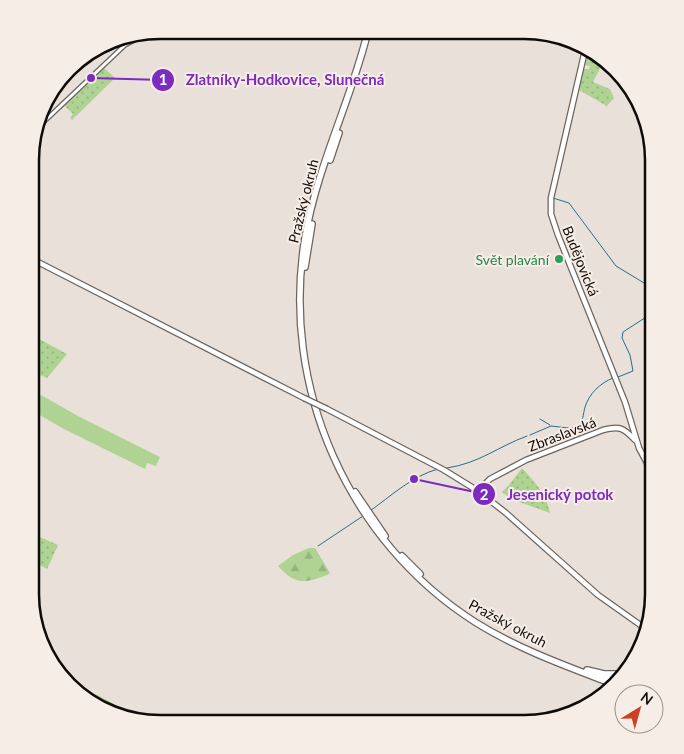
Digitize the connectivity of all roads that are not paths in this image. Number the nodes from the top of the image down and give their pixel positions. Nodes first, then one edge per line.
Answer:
1 (366, 39) edge
2 (370, 39) edge
3 (129, 43) edge
4 (584, 54) edge
5 (45, 121) edge
6 (39, 263) edge
7 (636, 440) junction
8 (645, 458) edge
9 (484, 483) junction
10 (478, 491) junction
11 (487, 498) junction
12 (363, 508) junction
13 (371, 520) junction
14 (641, 625) edge
15 (587, 670) junction
16 (615, 674) edge
17 (610, 679) edge
18 (607, 682) edge

1 - 12 highway, Pražský okruh
2 - 12 highway, Pražský okruh
3 - 5 street
4 - 7 main road, Budějovická
6 - 10 main road, bridge
7 - 8 main road, Budějovická
7 - 9 main road, Zbraslavská
9 - 10 main road
9 - 11 main road
10 - 11 main road
11 - 14 main road
12 - 13 highway, Pražský okruh
13 - 15 highway, Pražský okruh
13 - 18 highway, Pražský okruh
15 - 16 highway
15 - 17 highway, Pražský okruh

